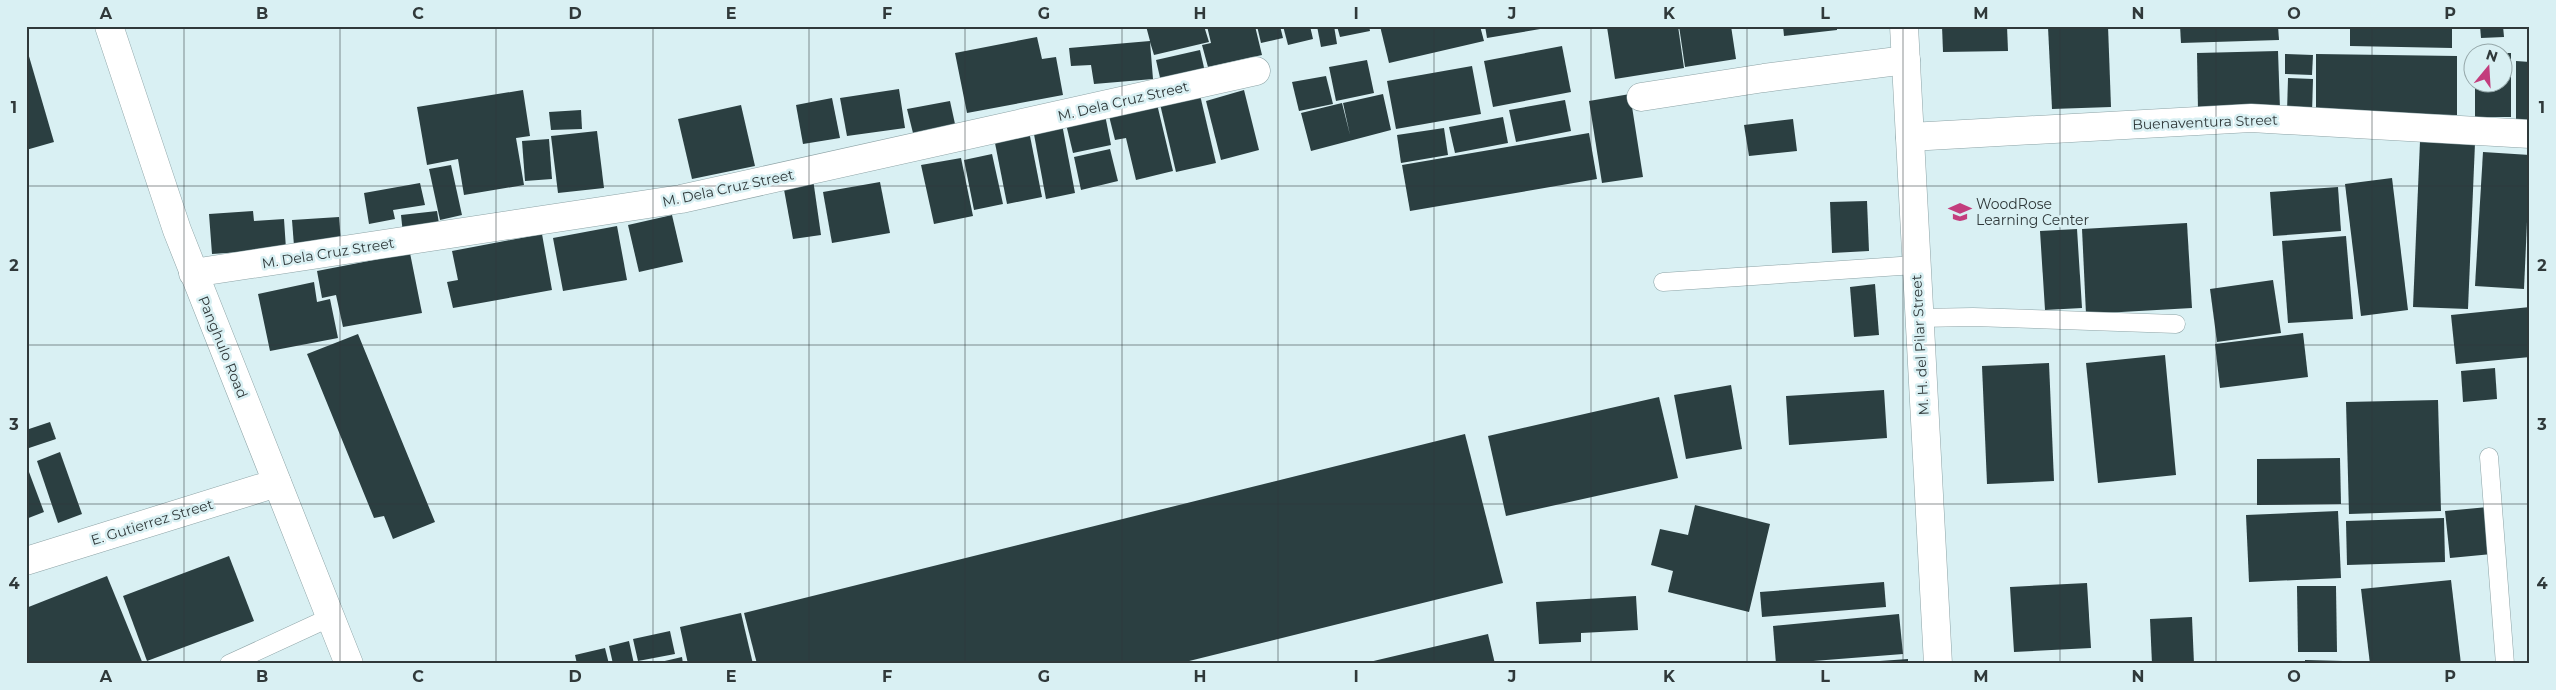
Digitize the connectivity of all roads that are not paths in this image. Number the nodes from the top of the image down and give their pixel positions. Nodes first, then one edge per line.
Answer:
1 (109, 26) edge
2 (1904, 26) edge
3 (1906, 60) junction
4 (1256, 71) dead end
5 (1642, 97) dead end
6 (2530, 134) edge
7 (1910, 137) junction
8 (1915, 265) junction
9 (194, 273) junction
10 (1663, 282) dead end
11 (1919, 318) junction
12 (2176, 324) dead end
13 (2490, 457) dead end
14 (277, 483) junction
15 (26, 561) edge
16 (330, 617) junction
17 (229, 664) edge
18 (349, 664) edge
19 (1938, 664) edge
20 (2505, 664) edge

1 - 9 street, Panghulo Road
2 - 3 street, M. H. del Pilar Street
3 - 5 street
3 - 7 street, M. H. del Pilar Street
4 - 9 street, M. Dela Cruz Street
6 - 7 street, Buenaventura Street
7 - 8 street, M. H. del Pilar Street
8 - 10 lane
8 - 11 street, M. H. del Pilar Street
9 - 14 street, Panghulo Road
11 - 12 lane
11 - 19 street, M. H. del Pilar Street
13 - 20 lane
14 - 15 street, E. Gutierrez Street
14 - 16 street, Panghulo Road
16 - 17 lane
16 - 18 street, Panghulo Road

